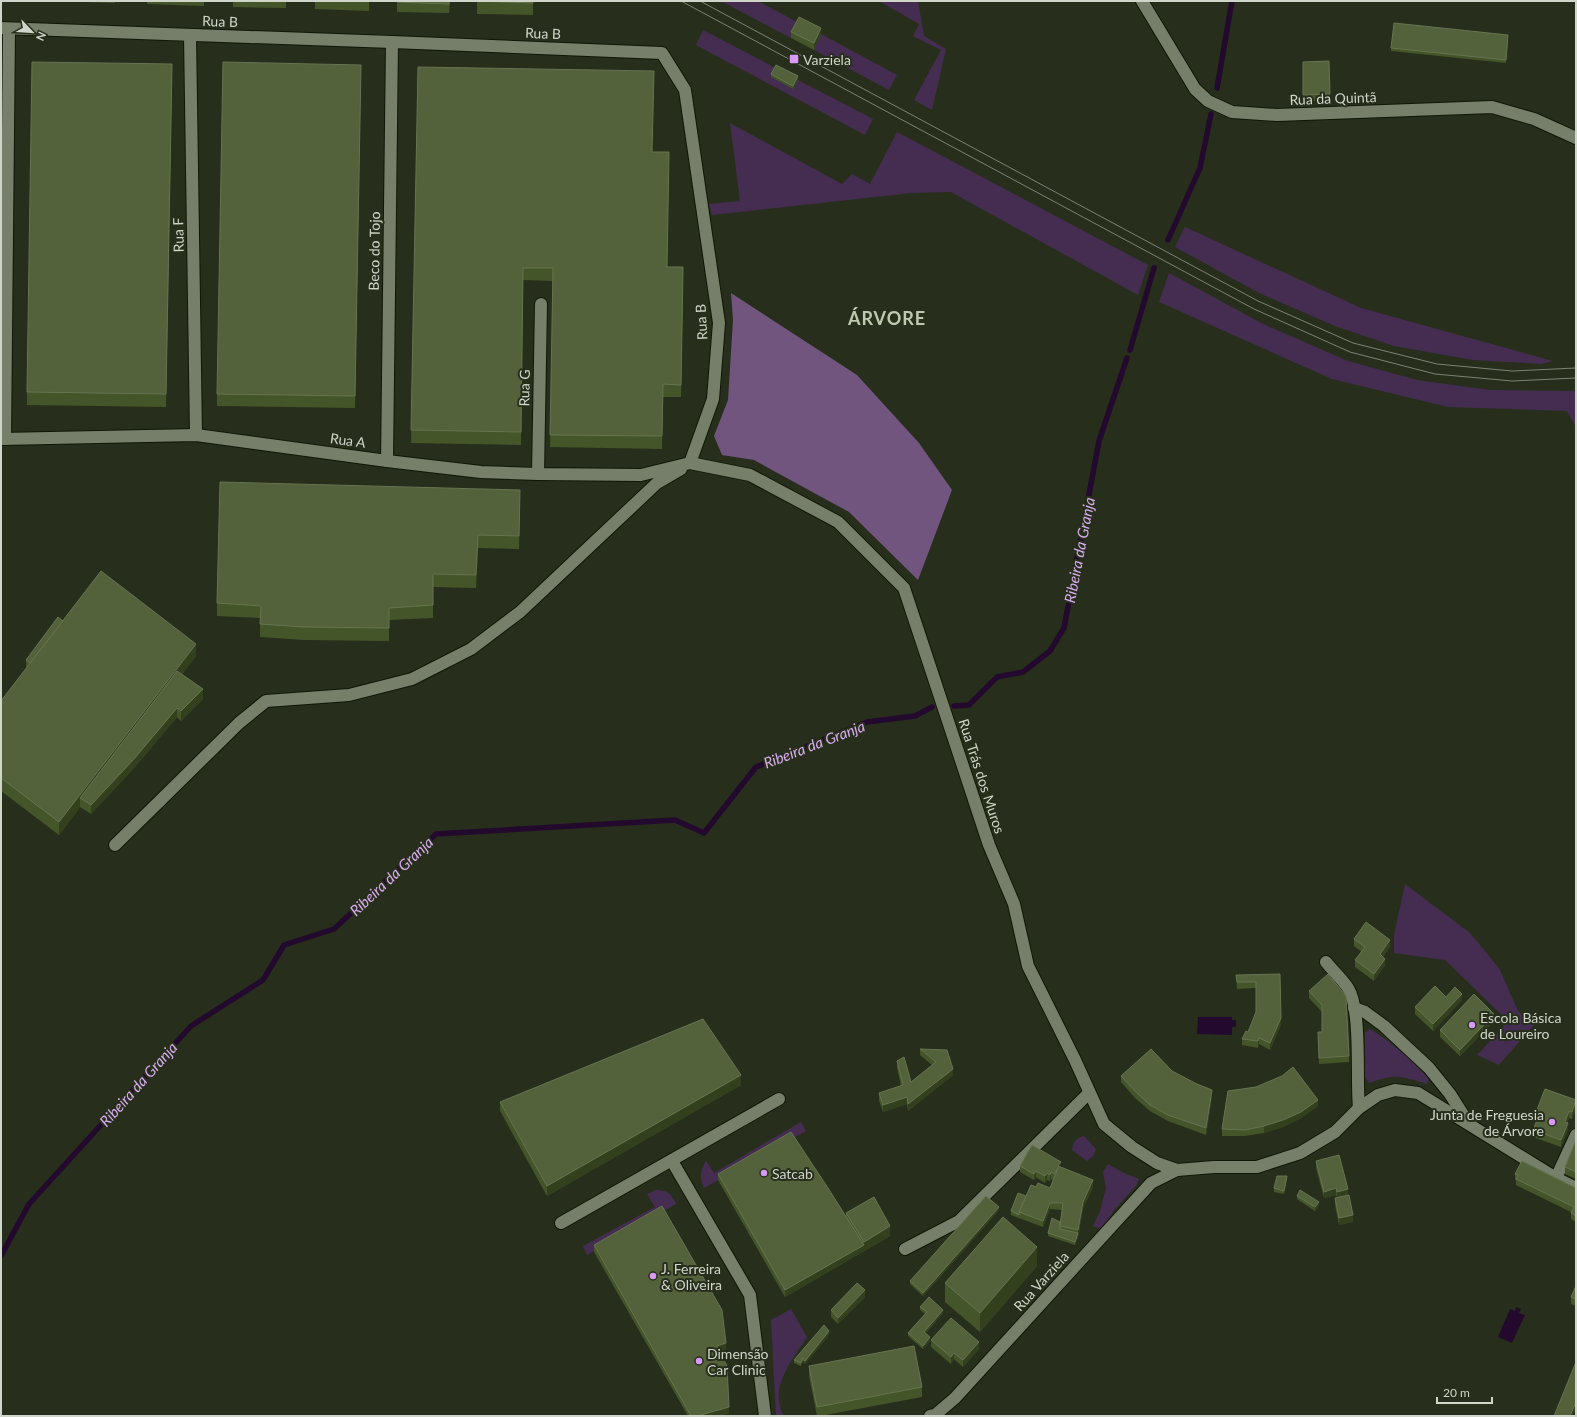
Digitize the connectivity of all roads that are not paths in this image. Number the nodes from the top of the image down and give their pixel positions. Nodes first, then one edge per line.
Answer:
1 (1142, 1) edge
2 (5, 28) edge
3 (190, 35) junction
4 (392, 42) junction
5 (1576, 138) edge
6 (541, 304) dead end
7 (196, 435) junction
8 (3, 439) edge
9 (387, 461) junction
10 (690, 463) junction
11 (538, 474) junction
12 (115, 845) dead end
13 (1326, 962) dead end
14 (1354, 1008) junction
15 (1089, 1093) junction
16 (779, 1099) dead end
17 (1359, 1108) junction
18 (1469, 1124) junction
19 (1576, 1135) edge
20 (672, 1161) junction
21 (1177, 1170) junction
22 (1556, 1178) junction
23 (1576, 1188) edge
24 (561, 1223) dead end
25 (905, 1249) dead end
26 (765, 1416) edge
27 (930, 1416) edge

1 - 5 street, Rua da Quintã
2 - 3 street, Rua B
2 - 8 street
3 - 4 street, Rua B
3 - 7 street, Rua F
4 - 9 street, Beco do Tojo
4 - 10 street, Rua B
6 - 11 street, Rua G
7 - 8 street, Rua A
7 - 9 street, Rua A
9 - 11 street, Rua A
10 - 11 street, Rua A
10 - 12 street
10 - 15 street, Rua Trás dos Muros
13 - 14 street
14 - 17 street
14 - 18 street
15 - 21 street, Rua Trás dos Muros
15 - 25 street
16 - 20 street
17 - 18 street
17 - 21 street
18 - 22 street
19 - 22 street
20 - 24 street
20 - 26 street
21 - 27 street, Rua Varziela
22 - 23 street

